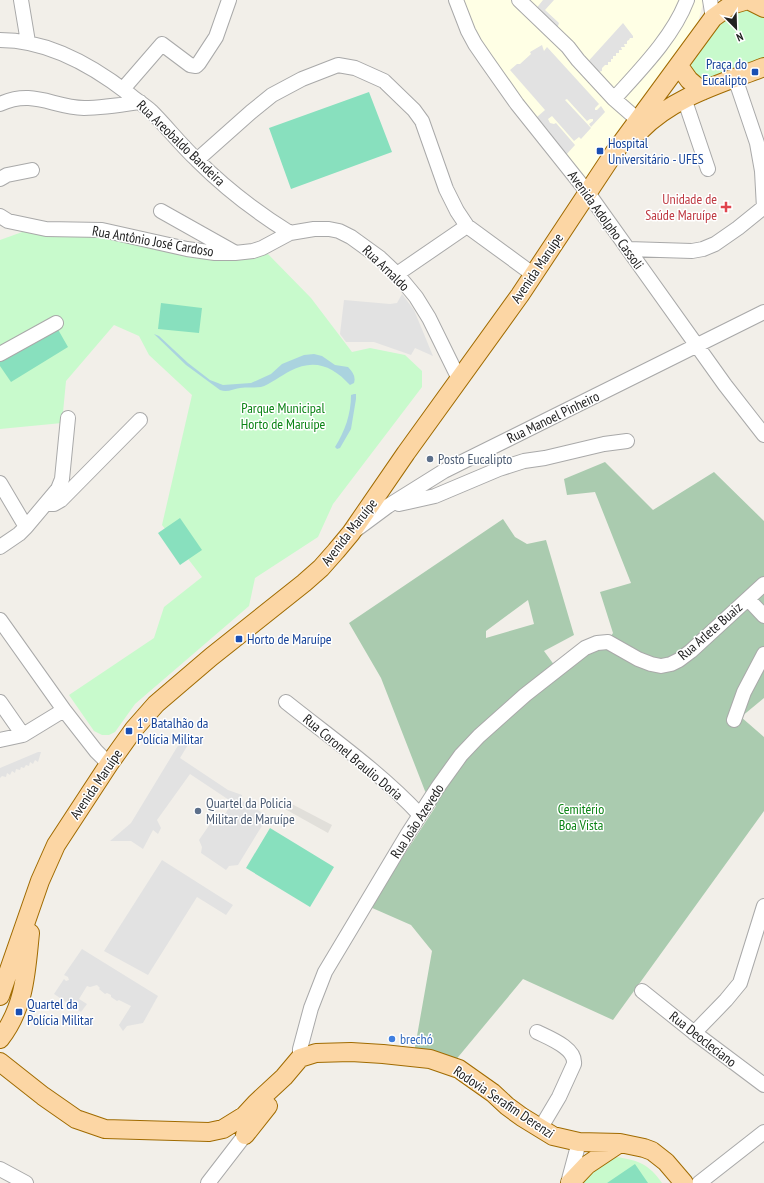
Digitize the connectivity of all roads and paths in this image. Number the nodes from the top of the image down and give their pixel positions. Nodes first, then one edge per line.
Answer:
1 (21, 0) edge
2 (229, 0) edge
3 (456, 0) edge
4 (519, 0) edge
5 (687, 0) edge
6 (710, 0) edge
7 (748, 0) edge
8 (764, 8) edge
9 (713, 18) junction
10 (0, 40) edge
11 (28, 42) junction
12 (679, 66) junction
13 (764, 67) edge
14 (735, 78) junction
15 (123, 89) junction
16 (702, 91) junction
17 (684, 98) junction
18 (614, 99) junction
19 (140, 102) junction
20 (0, 104) edge
21 (638, 120) junction
22 (196, 160) junction
23 (708, 169) dead end
24 (32, 170) dead end
25 (603, 170) junction
26 (0, 179) edge
27 (588, 193) junction
28 (764, 208) edge
29 (161, 211) dead end
30 (0, 216) edge
31 (467, 226) junction
32 (290, 233) junction
33 (628, 249) junction
34 (236, 253) junction
35 (397, 274) junction
36 (534, 275) junction
37 (764, 312) edge
38 (56, 323) dead end
39 (698, 345) junction
40 (0, 354) edge
41 (459, 379) junction
42 (68, 418) dead end
43 (140, 420) dead end
44 (764, 435) edge
45 (627, 441) dead end
46 (0, 483) edge
47 (46, 504) junction
48 (388, 506) junction
49 (26, 527) junction
50 (351, 533) junction
51 (0, 547) edge
52 (764, 584) edge
53 (748, 598) junction
54 (764, 616) edge
55 (0, 620) edge
56 (608, 642) joint
57 (764, 654) edge
58 (0, 702) edge
59 (286, 702) dead end
60 (64, 710) junction
61 (734, 720) dead end
62 (22, 735) junction
63 (0, 740) edge
64 (109, 764) junction
65 (420, 815) junction
66 (34, 899) junction
67 (764, 906) edge
68 (642, 991) dead end
69 (0, 996) edge
70 (537, 1032) dead end
71 (694, 1033) junction
72 (0, 1039) edge
73 (300, 1058) junction
74 (0, 1062) edge
75 (284, 1077) junction
76 (764, 1086) edge
77 (244, 1116) junction
78 (223, 1129) junction
79 (540, 1129) junction
80 (764, 1132) edge
81 (245, 1135) junction
82 (579, 1142) junction
83 (620, 1143) junction
84 (222, 1164) junction
85 (0, 1169) edge
86 (26, 1183) edge
87 (208, 1183) edge
88 (569, 1183) edge
89 (684, 1183) edge
90 (699, 1183) edge

1 - 11 street
2 - 15 street
3 - 27 street, Avenida Adolpho Cassoli
4 - 18 street
5 - 18 street
6 - 9 street
7 - 8 main road
7 - 9 main road, Avenida Maruípe
9 - 12 main road, Avenida Maruípe
10 - 11 street, Rua Areobaldo Bandeira
11 - 15 street, Rua Areobaldo Bandeira
12 - 16 main road
12 - 21 main road, Avenida Maruípe
13 - 14 main road, Avenida Maruípe
14 - 16 main road, Avenida Maruípe
14 - 28 street
15 - 19 street, Rua Areobaldo Bandeira
16 - 17 main road, Avenida Maruípe
17 - 23 street
17 - 25 main road, Avenida Maruípe
18 - 21 street
19 - 20 street
19 - 22 street, Rua Areobaldo Bandeira
21 - 25 main road, Avenida Maruípe
22 - 31 street
22 - 32 street, Rua Areobaldo Bandeira
24 - 26 street
25 - 27 main road, Avenida Maruípe
27 - 33 street, Avenida Adolpho Cassoli
27 - 36 main road, Avenida Maruípe
28 - 33 street
29 - 34 street, Rua Antônio José Cardoso
30 - 34 street, Rua Antônio José Cardoso
31 - 35 street
31 - 36 street
32 - 34 street, Rua Antônio José Cardoso
32 - 35 street, Rua Arnaldo
33 - 39 street, Avenida Adolpho Cassoli
35 - 41 street, Rua Arnaldo
36 - 41 main road, Avenida Maruípe
37 - 39 street, Rua Manoel Pinheiro
38 - 40 street
39 - 44 street, Avenida Adolpho Cassoli
39 - 48 street, Rua Manoel Pinheiro
41 - 50 main road, Avenida Maruípe
42 - 47 street
43 - 47 street
45 - 48 street
46 - 49 street
47 - 49 street
48 - 50 street, Rua Manoel Pinheiro
49 - 51 street
50 - 64 main road, Avenida Maruípe
52 - 53 street, Rua Arlete Buaiz
53 - 54 street
53 - 56 street, Rua Arlete Buaiz
55 - 60 street
56 - 65 street, Rua João Azevedo
57 - 61 street
58 - 62 street
59 - 65 street, Rua Coronel Braulio Doria
60 - 62 street
60 - 64 street
62 - 63 street
64 - 66 main road, Avenida Maruípe
65 - 73 street, Rua João Azevedo
66 - 69 main road, Avenida Maruípe
66 - 72 main road, Avenida Maruípe
67 - 71 street
68 - 71 street, Rua Deocleciano
70 - 79 street
71 - 76 street, Rua Deocleciano
73 - 75 main road
73 - 79 main road, Rodovia Serafim Derenzi
74 - 78 main road
75 - 77 main road
75 - 81 main road
77 - 78 main road
77 - 81 street
78 - 84 street
79 - 82 main road, Rodovia Serafim Derenzi
80 - 90 street
81 - 84 street
82 - 83 main road, Rodovia Serafim Derenzi
82 - 88 street
83 - 88 main road
83 - 89 main road, Rodovia Serafim Derenzi
84 - 87 street
85 - 86 street

